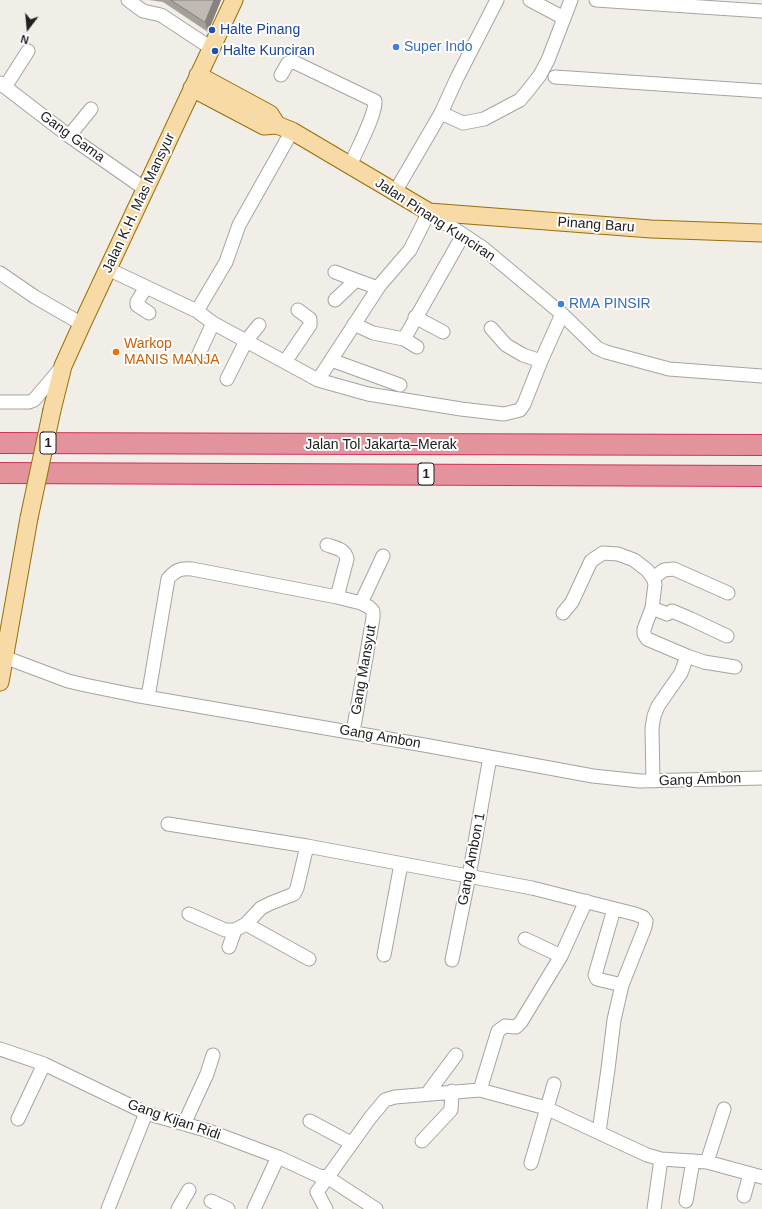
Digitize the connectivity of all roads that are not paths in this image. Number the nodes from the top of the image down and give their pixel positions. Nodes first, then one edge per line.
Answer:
1 (128, 0) edge
2 (234, 0) edge
3 (497, 0) edge
4 (530, 0) edge
5 (571, 0) edge
6 (596, 0) edge
7 (762, 11) edge
8 (564, 18) junction
9 (211, 48) junction
10 (28, 51) dead end
11 (281, 75) dead end
12 (555, 77) dead end
13 (195, 82) junction
14 (3, 85) edge
15 (762, 90) edge
16 (91, 109) dead end
17 (440, 113) junction
18 (285, 128) junction
19 (69, 136) junction
20 (350, 166) junction
21 (145, 189) junction
22 (395, 192) junction
23 (429, 212) junction
24 (762, 233) edge
25 (464, 235) junction
26 (108, 269) junction
27 (335, 272) dead end
28 (0, 273) edge
29 (356, 280) junction
30 (146, 287) junction
31 (378, 288) junction
32 (335, 300) dead end
33 (298, 310) dead end
34 (197, 311) junction
35 (150, 313) dead end
36 (562, 314) junction
37 (415, 317) junction
38 (213, 323) junction
39 (82, 324) junction
40 (354, 324) junction
41 (259, 325) dead end
42 (491, 328) dead end
43 (443, 332) dead end
44 (404, 339) junction
45 (246, 341) junction
46 (417, 347) dead end
47 (197, 358) dead end
48 (331, 360) junction
49 (541, 361) junction
50 (285, 362) junction
51 (64, 366) junction
52 (762, 376) edge
53 (227, 379) dead end
54 (318, 380) junction
55 (400, 385) dead end
56 (0, 402) edge
57 (0, 443) edge
58 (762, 445) edge
59 (0, 473) edge
60 (762, 476) edge
61 (328, 545) dead end
62 (383, 556) dead end
63 (653, 578) junction
64 (728, 593) dead end
65 (337, 597) junction
66 (360, 604) junction
67 (652, 608) junction
68 (563, 613) dead end
69 (727, 636) dead end
70 (688, 656) junction
71 (4, 657) junction
72 (735, 667) dead end
73 (0, 682) edge
74 (148, 697) junction
75 (353, 732) junction
76 (490, 757) junction
77 (762, 778) edge
78 (653, 781) junction
79 (168, 824) dead end
80 (307, 846) junction
81 (401, 864) junction
82 (469, 876) junction
83 (586, 901) junction
84 (614, 908) junction
85 (189, 914) dead end
86 (241, 927) junction
87 (525, 939) dead end
88 (229, 947) dead end
89 (384, 955) dead end
90 (561, 956) junction
91 (309, 959) dead end
92 (452, 960) dead end
93 (622, 985) junction
94 (0, 1049) edge
95 (213, 1055) dead end
96 (456, 1055) dead end
97 (44, 1064) junction
98 (554, 1084) dead end
99 (480, 1090) junction
100 (452, 1091) junction
101 (427, 1094) junction
102 (546, 1108) junction
103 (724, 1109) dead end
104 (146, 1113) junction
105 (18, 1119) dead end
106 (310, 1122) dead end
107 (184, 1124) junction
108 (599, 1132) junction
109 (422, 1141) dead end
110 (351, 1144) junction
111 (278, 1157) junction
112 (661, 1159) junction
113 (693, 1161) junction
114 (707, 1162) junction
115 (531, 1163) dead end
116 (756, 1176) edge
117 (327, 1177) junction
118 (189, 1190) dead end
119 (744, 1196) dead end
120 (211, 1200) dead end
121 (686, 1201) dead end
122 (108, 1209) edge
123 (178, 1209) edge
124 (228, 1209) edge
125 (254, 1209) edge
126 (326, 1209) edge
127 (376, 1209) edge
128 (654, 1209) edge

1 - 9 street
2 - 9 main road, Jalan K.H. Mas Mansyur
3 - 17 street
4 - 8 street
5 - 8 street
6 - 7 street
8 - 17 street
9 - 13 main road, Jalan K.H. Mas Mansyur
10 - 14 street
11 - 20 street
12 - 15 street
13 - 18 main road, Jalan Pinang Kunciran
13 - 21 main road, Jalan K.H. Mas Mansyur
14 - 19 street, Gang Gama
16 - 19 street
17 - 22 street
18 - 20 main road, Jalan Pinang Kunciran
18 - 34 street
19 - 21 street, Gang Gama
20 - 22 main road, Jalan Pinang Kunciran
21 - 26 main road, Jalan K.H. Mas Mansyur
22 - 23 main road, Jalan Pinang Kunciran
23 - 24 main road, Pinang Baru
23 - 25 street, Jalan Pinang Kunciran
23 - 31 street
25 - 36 street, Jalan Pinang Kunciran
25 - 37 street
26 - 30 street
26 - 39 main road, Jalan K.H. Mas Mansyur
27 - 29 street
28 - 39 street
29 - 31 street
29 - 32 street
30 - 34 street
30 - 35 street
31 - 40 street
33 - 50 street
34 - 38 street
36 - 49 street
36 - 52 street, Jalan Pinang Kunciran
37 - 43 street
37 - 44 street
38 - 45 street
38 - 47 street
39 - 51 main road, Jalan K.H. Mas Mansyur
40 - 44 street
40 - 48 street
41 - 45 street
42 - 49 street
44 - 46 street
45 - 50 street
45 - 53 street
48 - 54 street
48 - 55 street
49 - 54 street
50 - 54 street
51 - 56 street
51 - 71 main road, Jalan K.H. Mas Mansyur, bridge
57 - 58 highway, Jalan Tol Jakarta–Merak / 1
59 - 60 highway, Jalan Tol Jakarta–Merak / 1
61 - 65 street
62 - 66 street
63 - 64 street
63 - 67 street
63 - 68 street
65 - 66 street, Gang Mansyut
65 - 74 street, Gang Mansyut
66 - 75 street, Gang Mansyut
67 - 69 street
67 - 70 street
70 - 72 street
70 - 78 street
71 - 73 main road, Jalan K.H. Mas Mansyur
71 - 74 street, Gang Ambon
74 - 75 street, Gang Ambon
75 - 76 street, Gang Ambon
76 - 78 street, Gang Ambon
76 - 82 street, Gang Ambon 1
77 - 78 street, Gang Ambon
79 - 80 street
80 - 81 street
80 - 86 street
81 - 82 street
81 - 89 street
82 - 83 street
82 - 92 street, Gang Ambon 1
83 - 84 street
83 - 90 street
84 - 93 street
84 - 93 street
85 - 86 street
86 - 88 street
86 - 91 street
87 - 90 street
90 - 99 street
93 - 108 street
94 - 97 street, Gang Kijan Ridi
95 - 107 street
96 - 101 street
97 - 104 street, Gang Kijan Ridi
97 - 105 street
98 - 102 street
99 - 100 street
99 - 102 street
100 - 101 street
100 - 109 street
101 - 110 street
102 - 108 street
102 - 115 street
103 - 114 street
104 - 107 street, Gang Kijan Ridi
104 - 122 street
106 - 110 street
107 - 111 street, Gang Kijan Ridi
108 - 112 street
110 - 117 street
111 - 117 street, Gang Kijan Ridi
111 - 125 street
112 - 113 street
112 - 128 street
113 - 114 street
113 - 121 street
114 - 116 street
116 - 119 street
117 - 126 street
117 - 127 street, Gang Kijan Ridi
118 - 123 street
120 - 124 street

